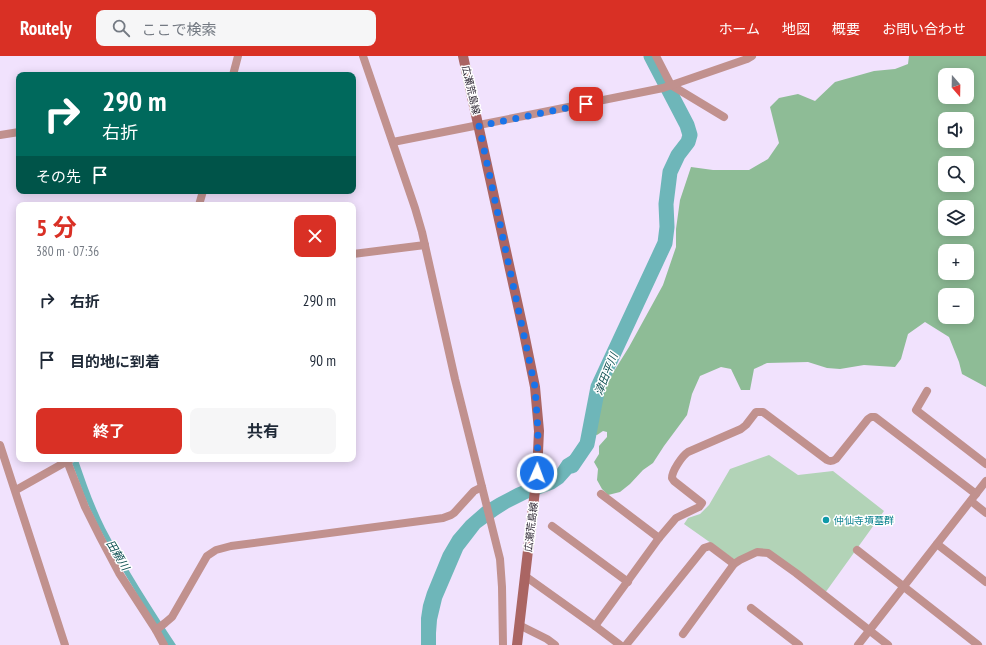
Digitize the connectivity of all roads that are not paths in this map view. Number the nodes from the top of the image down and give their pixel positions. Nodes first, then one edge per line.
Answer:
1 (238, 56) edge
2 (363, 56) edge
3 (463, 56) edge
4 (656, 56) edge
5 (752, 56) edge
6 (234, 72) edge
7 (668, 86) junction
8 (724, 117) dead end
9 (479, 126) junction
10 (16, 132) edge
11 (0, 135) edge
12 (393, 142) junction
13 (425, 245) junction
14 (356, 254) edge
15 (927, 391) dead end
16 (0, 445) edge
17 (66, 462) edge
18 (71, 462) edge
19 (986, 464) edge
20 (986, 481) edge
21 (482, 487) junction
22 (16, 490) junction
23 (601, 494) dead end
24 (973, 498) junction
25 (986, 513) edge
26 (552, 526) dead end
27 (660, 538) junction
28 (937, 544) junction
29 (857, 550) dead end
30 (734, 564) junction
31 (525, 576) junction
32 (628, 582) junction
33 (986, 582) edge
34 (903, 587) junction
35 (751, 608) dead end
36 (519, 625) junction
37 (595, 626) junction
38 (159, 628) junction
39 (869, 630) junction
40 (683, 634) dead end
41 (65, 645) edge
42 (164, 645) edge
43 (503, 645) edge
44 (517, 645) edge
45 (555, 645) edge
46 (620, 645) edge
47 (626, 645) edge
48 (799, 645) edge
49 (858, 645) edge
50 (888, 645) edge
51 (978, 645) edge

1 - 6 street
2 - 12 street
3 - 9 main road, 広瀬荒島線
4 - 7 street
5 - 7 street
7 - 8 street
7 - 9 street
9 - 12 street
9 - 31 main road, 広瀬荒島線
10 - 11 street
12 - 13 street
13 - 14 street
13 - 21 street
15 - 19 street
16 - 22 street
17 - 22 street
18 - 38 street
20 - 24 street
21 - 38 street
21 - 43 street
22 - 41 street
23 - 27 street
24 - 25 street
24 - 27 street
24 - 28 street
26 - 32 street
27 - 32 street
28 - 33 street
28 - 34 street
29 - 34 street
30 - 39 street
30 - 40 street
30 - 47 street
31 - 36 main road, 広瀬荒島線
31 - 37 street
32 - 37 street
34 - 39 street
34 - 51 street
35 - 48 street
36 - 44 main road, 広瀬荒島線
36 - 45 street
37 - 46 street
38 - 42 street
39 - 49 street
39 - 50 street

